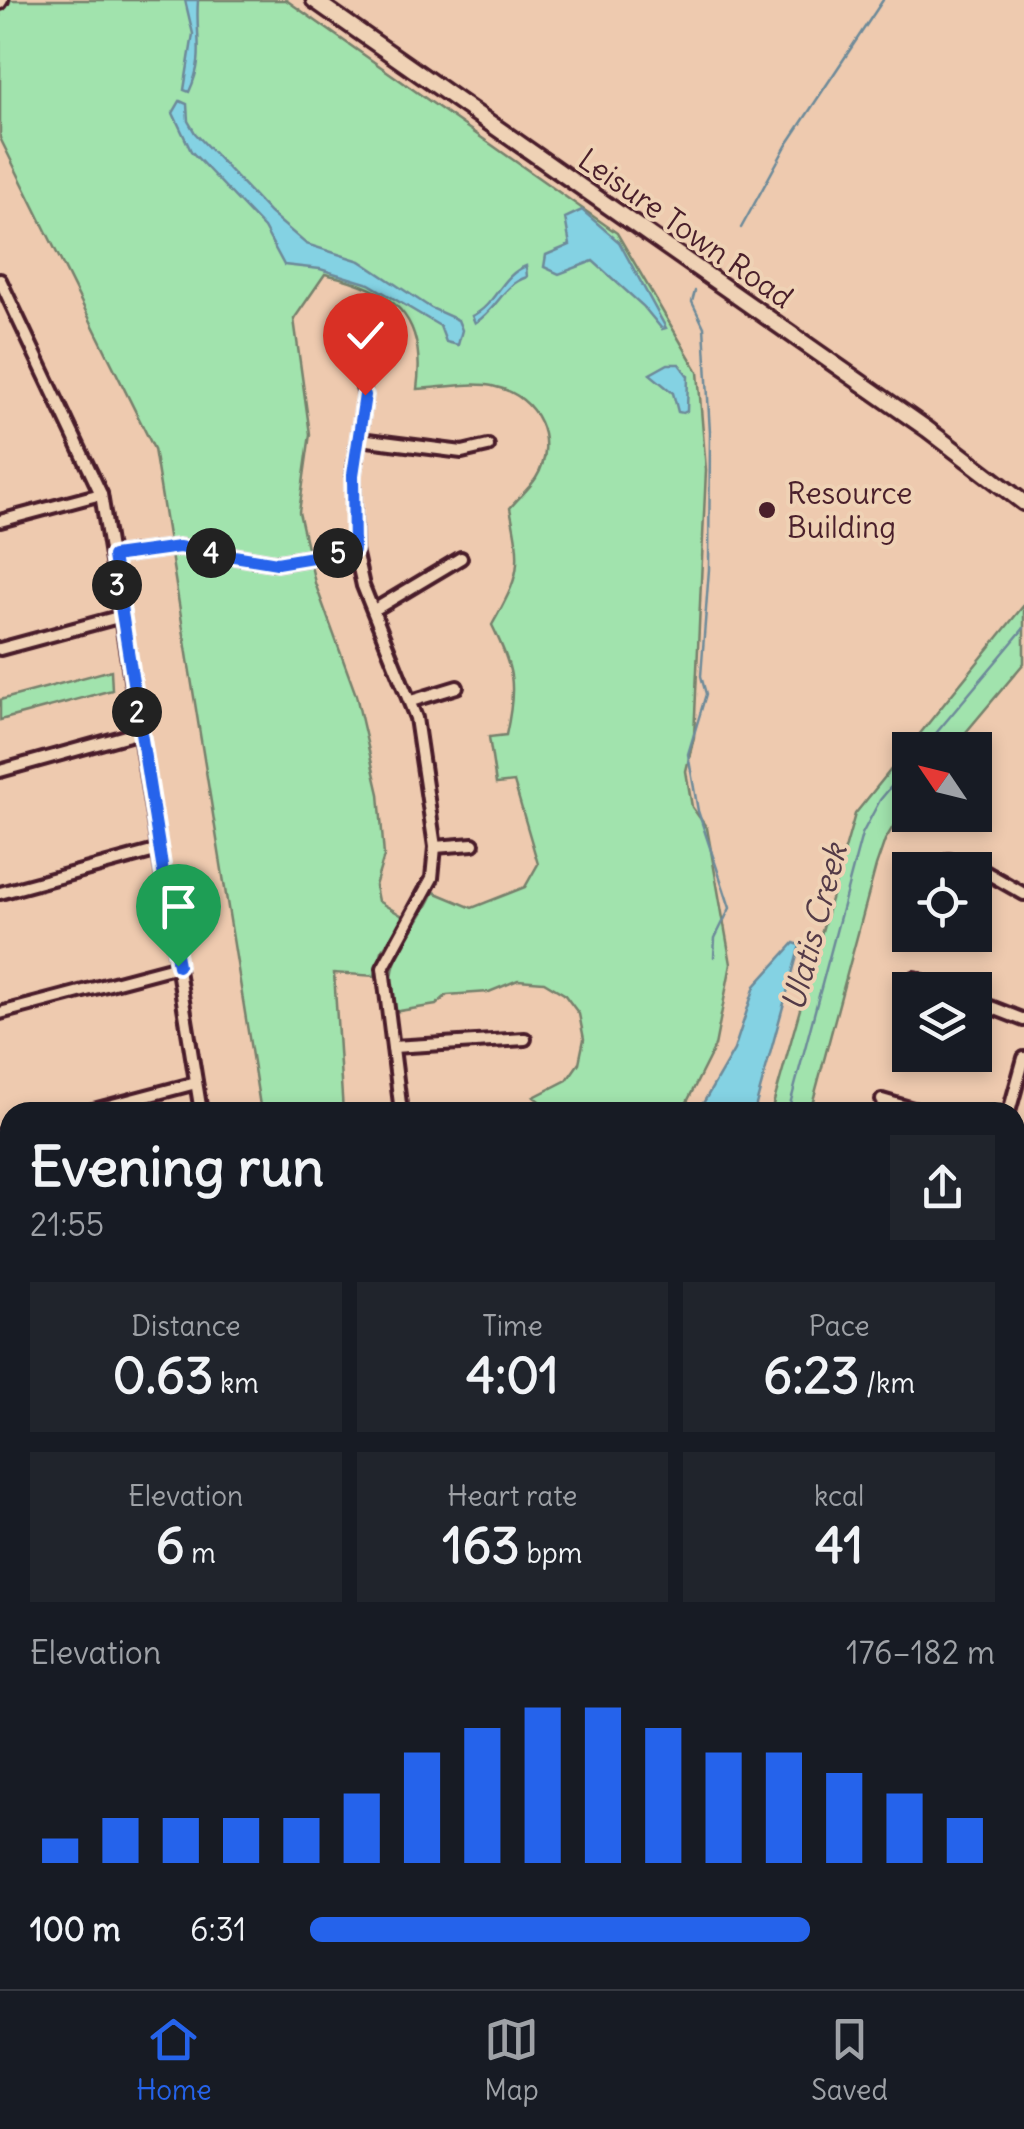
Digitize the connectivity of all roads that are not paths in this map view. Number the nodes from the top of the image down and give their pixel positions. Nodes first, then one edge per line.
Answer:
1 (314, 0) edge
2 (0, 280) edge
3 (353, 346) dead end
4 (360, 438) junction
5 (488, 446) dead end
6 (101, 494) junction
7 (1024, 503) edge
8 (0, 521) edge
9 (354, 550) junction
10 (113, 556) junction
11 (461, 558) dead end
12 (374, 610) junction
13 (122, 616) junction
14 (0, 648) edge
15 (457, 688) dead end
16 (411, 700) junction
17 (140, 732) junction
18 (0, 770) edge
19 (473, 844) dead end
20 (435, 847) junction
21 (159, 850) junction
22 (992, 875) edge
23 (0, 892) edge
24 (1024, 894) edge
25 (178, 966) junction
26 (992, 1008) edge
27 (0, 1013) edge
28 (1024, 1020) edge
29 (525, 1038) dead end
30 (393, 1047) junction
31 (1024, 1058) edge
32 (196, 1083) junction
33 (882, 1100) dead end
34 (124, 1102) edge
35 (199, 1102) edge
36 (400, 1102) edge
37 (889, 1102) edge
38 (1012, 1102) edge

1 - 7 main road, Leisure Town Road
2 - 6 street
3 - 4 street
4 - 5 street
4 - 9 street
6 - 8 street
6 - 10 street
9 - 10 street
9 - 12 street
10 - 13 street
11 - 12 street
12 - 16 street
13 - 14 street
13 - 17 street
15 - 16 street
16 - 20 street
17 - 18 street
17 - 21 street
19 - 20 street
20 - 30 street
21 - 23 street
21 - 25 street
22 - 24 street
25 - 27 street
25 - 32 street
26 - 28 street
29 - 30 street
30 - 36 street
31 - 38 street
32 - 34 street
32 - 35 street
33 - 37 street

